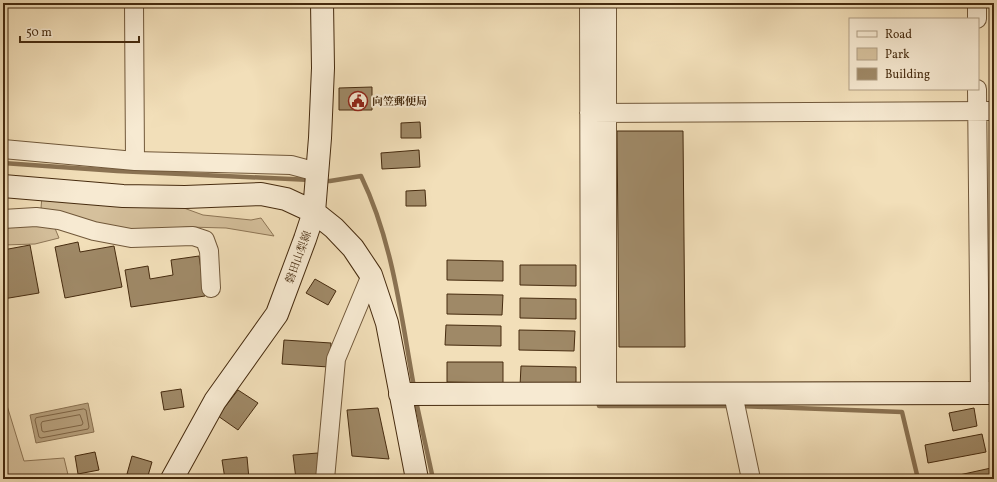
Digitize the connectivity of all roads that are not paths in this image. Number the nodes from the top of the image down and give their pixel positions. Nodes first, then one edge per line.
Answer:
1 (134, 3) edge
2 (322, 3) edge
3 (589, 3) edge
4 (607, 3) edge
5 (977, 3) edge
6 (977, 18) edge
7 (977, 90) edge
8 (986, 111) edge
9 (589, 113) junction
10 (607, 113) junction
11 (3, 149) edge
12 (135, 161) junction
13 (317, 172) junction
14 (3, 186) edge
15 (314, 212) junction
16 (3, 219) edge
17 (371, 275) junction
18 (211, 288) dead end
19 (987, 393) edge
20 (400, 394) junction
21 (598, 394) junction
22 (733, 394) junction
23 (172, 479) edge
24 (325, 479) edge
25 (417, 479) edge
26 (751, 479) edge

1 - 12 street
2 - 13 street, 磐田山梨線
3 - 9 street
4 - 10 street
5 - 6 street
7 - 8 street
8 - 10 street
8 - 19 street
9 - 10 street
9 - 21 street
10 - 21 street
11 - 12 street
12 - 13 street
13 - 15 street, 磐田山梨線
14 - 15 street
15 - 17 street
15 - 23 street, 磐田山梨線
16 - 18 street
17 - 20 street
17 - 24 street
19 - 22 street
20 - 21 street
20 - 25 street
21 - 22 street
22 - 26 street

